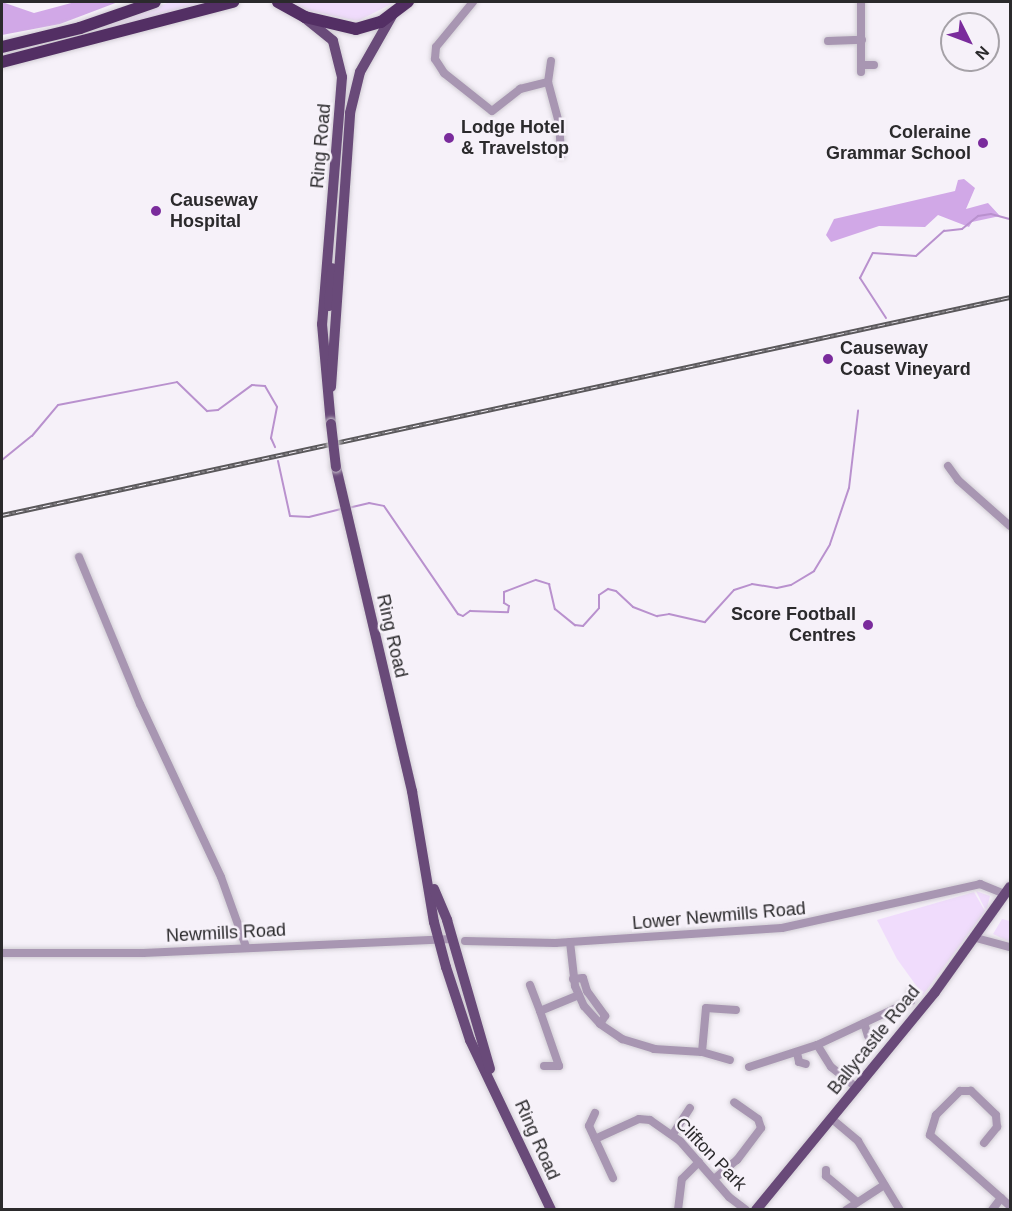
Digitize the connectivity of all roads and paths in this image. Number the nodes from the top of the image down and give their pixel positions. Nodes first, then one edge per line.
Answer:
1 (155, 2) edge
2 (233, 2) edge
3 (276, 2) edge
4 (408, 2) edge
5 (473, 2) edge
6 (861, 2) edge
7 (393, 14) junction
8 (304, 17) junction
9 (861, 40) junction
10 (828, 41) dead end
11 (2, 47) edge
12 (551, 61) dead end
13 (2, 62) edge
14 (874, 65) dead end
15 (548, 82) junction
16 (561, 156) dead end
17 (332, 268) dead end
18 (325, 378) junction
19 (329, 399) junction
20 (948, 465) dead end
21 (1011, 526) edge
22 (79, 557) dead end
23 (429, 879) junction
24 (1008, 890) edge
25 (976, 938) junction
26 (439, 939) junction
27 (452, 939) junction
28 (465, 941) dead end
29 (570, 942) junction
30 (246, 947) junction
31 (1011, 947) edge
32 (2, 953) edge
33 (573, 979) junction
34 (530, 985) dead end
35 (911, 992) dead end
36 (579, 995) junction
37 (736, 1010) dead end
38 (540, 1011) junction
39 (864, 1023) junction
40 (600, 1024) junction
41 (868, 1036) dead end
42 (817, 1045) junction
43 (702, 1052) junction
44 (797, 1053) junction
45 (730, 1059) dead end
46 (806, 1064) dead end
47 (544, 1066) dead end
48 (750, 1067) dead end
49 (494, 1084) junction
50 (857, 1088) junction
51 (734, 1101) dead end
52 (690, 1108) dead end
53 (595, 1113) dead end
54 (832, 1119) junction
55 (673, 1134) junction
56 (596, 1139) junction
57 (984, 1143) dead end
58 (699, 1162) junction
59 (826, 1170) dead end
60 (613, 1178) dead end
61 (714, 1179) junction
62 (884, 1185) junction
63 (1001, 1198) junction
64 (856, 1201) junction
65 (1011, 1206) edge
66 (551, 1209) edge
67 (678, 1209) edge
68 (746, 1209) edge
69 (756, 1209) edge
70 (846, 1209) edge
71 (900, 1209) edge
72 (992, 1209) edge

1 - 11 highway
2 - 13 highway
3 - 8 highway
4 - 7 highway
5 - 15 street
6 - 9 street
7 - 8 highway
7 - 19 main road, Ring Road
8 - 18 main road, Ring Road
9 - 10 street
9 - 14 street
12 - 15 street
15 - 16 street
17 - 18 main road
18 - 19 main road, Ring Road
19 - 23 main road, Ring Road, bridge
20 - 21 street
22 - 30 street
23 - 26 main road, Ring Road
23 - 27 main road, Ring Road
24 - 25 main road, Ballycastle Road
24 - 29 street, Lower Newmills Road
25 - 31 street
25 - 50 main road, Ballycastle Road
26 - 27 street, Newmills Road
26 - 30 street, Newmills Road
26 - 49 main road, Ring Road
27 - 49 main road, Ring Road
28 - 29 street, Lower Newmills Road
29 - 33 street
30 - 32 street, Newmills Road
33 - 36 street
33 - 40 street
34 - 38 street
35 - 39 street
36 - 38 street
36 - 40 street
37 - 43 street
38 - 47 street
39 - 41 street
39 - 42 street
40 - 43 street
42 - 44 street
42 - 50 street
43 - 45 street
44 - 46 street
44 - 48 street
49 - 66 main road, Ring Road
50 - 54 main road, Ballycastle Road
51 - 61 street
52 - 55 street
53 - 56 street
54 - 62 street
54 - 69 main road, Ballycastle Road
55 - 56 street, Clifton Park
55 - 58 street, Clifton Park
56 - 60 street
57 - 63 street
58 - 61 street, Clifton Park
58 - 67 street
59 - 64 street
61 - 68 street, Clifton Park
62 - 64 street
62 - 71 street
63 - 65 street
63 - 72 street
64 - 70 street

